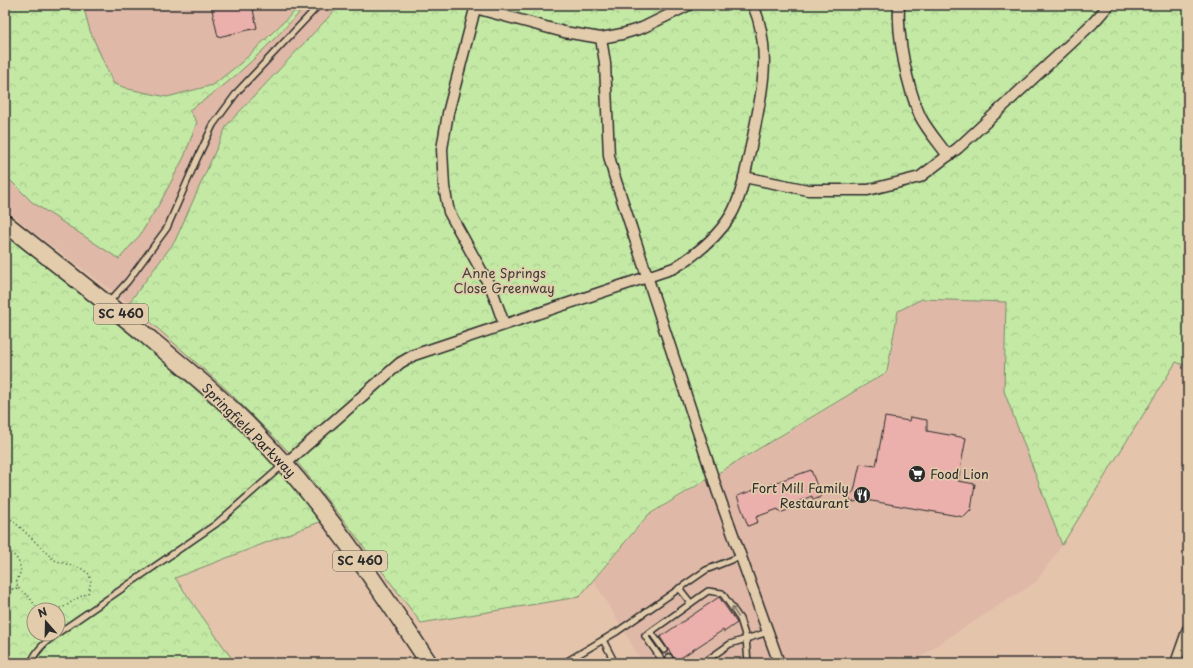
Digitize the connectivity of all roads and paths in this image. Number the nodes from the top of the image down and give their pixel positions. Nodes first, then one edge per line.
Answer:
1 (319, 5) edge
2 (689, 5) edge
3 (753, 5) edge
4 (899, 5) edge
5 (1109, 5) edge
6 (476, 7) edge
7 (602, 38) junction
8 (948, 156) junction
9 (744, 177) junction
10 (5, 223) edge
11 (648, 276) junction
12 (107, 303) junction
13 (504, 324) junction
14 (284, 465) junction
15 (5, 514) edge
16 (5, 547) edge
17 (741, 556) junction
18 (5, 585) edge
19 (18, 588) junction
20 (679, 588) junction
21 (32, 602) edge
22 (691, 603) junction
23 (66, 606) edge
24 (66, 628) edge
25 (1188, 629) edge
26 (651, 632) junction
27 (768, 632) junction
28 (746, 638) junction
29 (603, 640) junction
30 (45, 642) edge
31 (5, 647) edge
32 (664, 650) dead end
33 (669, 657) dead end
34 (14, 663) edge
35 (31, 663) edge
36 (429, 663) edge
37 (564, 663) edge
38 (615, 663) edge
39 (664, 663) edge
40 (672, 663) edge
41 (702, 663) edge
42 (748, 663) edge
43 (779, 663) edge
44 (1176, 663) edge

1 - 12 lane
2 - 7 street
3 - 9 street
4 - 8 street
5 - 8 street
6 - 7 street
6 - 13 street
7 - 11 street
8 - 9 street
9 - 11 street
10 - 12 main road, Springfield Parkway / SC 460
11 - 13 street
11 - 17 street
12 - 14 main road, Springfield Parkway / SC 460
13 - 14 street
14 - 24 lane
14 - 36 main road, Springfield Parkway / SC 460
15 - 23 path
16 - 19 path
17 - 20 lane
17 - 27 street
18 - 19 path
19 - 21 path
20 - 22 lane
20 - 29 lane
22 - 26 lane
28 -> 22 lane
25 - 44 street
26 - 32 lane
26 - 39 lane
27 - 28 lane
27 - 43 street
28 - 41 lane
28 - 42 lane
29 - 37 lane
29 - 38 lane
30 - 35 lane
31 - 34 path
33 - 40 lane

